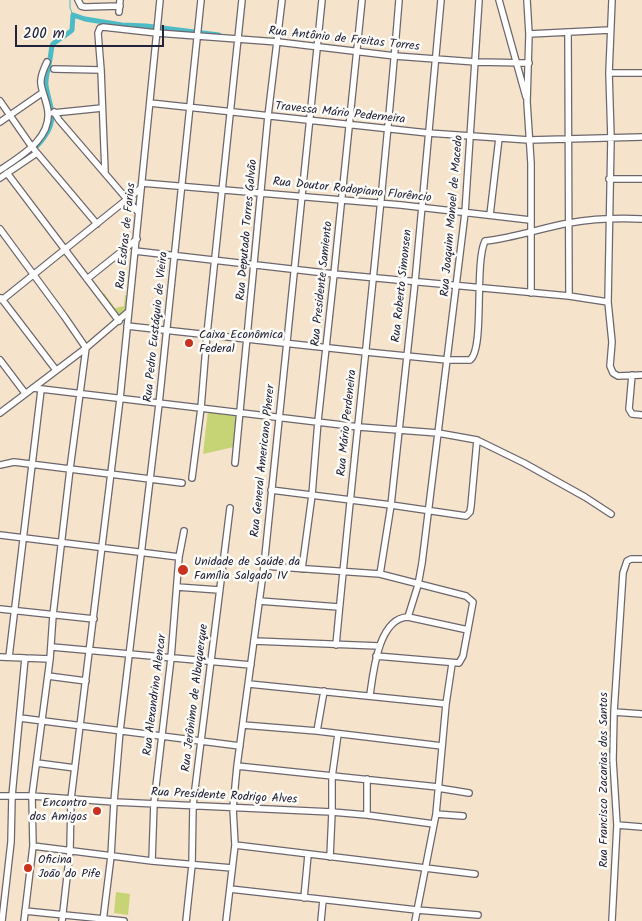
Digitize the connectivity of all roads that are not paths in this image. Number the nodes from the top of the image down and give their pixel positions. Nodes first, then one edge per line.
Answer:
1 (78, 0) edge
2 (160, 0) edge
3 (201, 0) edge
4 (242, 0) edge
5 (282, 0) edge
6 (322, 0) edge
7 (362, 0) edge
8 (399, 0) edge
9 (441, 0) edge
10 (479, 0) edge
11 (499, 0) edge
12 (527, 0) edge
13 (612, 0) edge
14 (120, 6) edge
15 (156, 30) junction
16 (610, 30) junction
17 (568, 32) junction
18 (198, 34) junction
19 (529, 34) junction
20 (239, 40) junction
21 (278, 42) junction
22 (316, 47) junction
23 (356, 51) junction
24 (395, 56) junction
25 (436, 58) junction
26 (46, 62) dead end
27 (476, 62) junction
28 (516, 63) junction
29 (529, 63) junction
30 (54, 70) dead end
31 (101, 70) junction
32 (642, 72) edge
33 (609, 73) junction
34 (42, 93) junction
35 (0, 101) edge
36 (527, 102) junction
37 (150, 103) junction
38 (102, 108) junction
39 (190, 108) junction
40 (231, 113) junction
41 (10, 116) junction
42 (268, 116) junction
43 (309, 121) junction
44 (0, 122) edge
45 (349, 125) junction
46 (388, 129) junction
47 (428, 133) junction
48 (470, 135) junction
49 (642, 137) edge
50 (499, 138) junction
51 (568, 138) junction
52 (610, 138) junction
53 (529, 140) junction
54 (34, 150) junction
55 (0, 170) edge
56 (105, 172) junction
57 (7, 173) junction
58 (0, 178) edge
59 (610, 179) junction
60 (642, 179) edge
61 (142, 185) junction
62 (182, 186) junction
63 (222, 190) junction
64 (261, 192) junction
65 (302, 197) junction
66 (127, 199) junction
67 (342, 201) junction
68 (382, 204) junction
69 (421, 207) junction
70 (138, 212) junction
71 (465, 213) junction
72 (490, 215) junction
73 (610, 219) junction
74 (642, 219) edge
75 (530, 220) junction
76 (568, 223) junction
77 (97, 224) junction
78 (0, 229) edge
79 (530, 233) junction
80 (137, 239) junction
81 (64, 249) junction
82 (135, 251) junction
83 (175, 256) junction
84 (216, 261) junction
85 (255, 264) junction
86 (294, 269) junction
87 (33, 274) junction
88 (334, 274) junction
89 (375, 278) junction
90 (87, 279) junction
91 (414, 282) junction
92 (457, 287) junction
93 (479, 288) junction
94 (531, 293) junction
95 (569, 296) junction
96 (1, 298) edge
97 (608, 302) junction
98 (128, 312) junction
99 (119, 321) junction
100 (127, 326) junction
101 (167, 330) junction
102 (207, 334) junction
103 (247, 339) junction
104 (286, 343) junction
105 (86, 348) junction
106 (326, 348) junction
107 (366, 352) junction
108 (407, 355) junction
109 (0, 360) edge
110 (447, 360) junction
111 (56, 370) junction
112 (632, 375) junction
113 (642, 375) edge
114 (33, 388) junction
115 (41, 390) junction
116 (26, 393) junction
117 (80, 394) junction
118 (120, 399) junction
119 (159, 404) junction
120 (201, 408) junction
121 (0, 413) edge
122 (240, 413) junction
123 (640, 415) edge
124 (278, 417) junction
125 (318, 421) junction
126 (359, 427) junction
127 (399, 430) junction
128 (438, 433) junction
129 (477, 440) junction
130 (235, 463) dead end
131 (32, 464) junction
132 (0, 465) edge
133 (70, 469) junction
134 (111, 473) junction
135 (192, 478) dead end
136 (149, 479) junction
137 (182, 482) dead end
138 (271, 490) junction
139 (312, 495) junction
140 (350, 500) junction
141 (391, 504) junction
142 (230, 508) dead end
143 (430, 510) junction
144 (611, 514) dead end
145 (184, 532) dead end
146 (0, 535) edge
147 (23, 538) junction
148 (62, 543) junction
149 (101, 548) junction
150 (141, 552) junction
151 (179, 557) junction
152 (640, 559) edge
153 (264, 566) junction
154 (302, 569) junction
155 (344, 572) junction
156 (380, 574) junction
157 (418, 585) junction
158 (177, 586) junction
159 (219, 590) junction
160 (259, 601) junction
161 (340, 607) junction
162 (0, 610) edge
163 (13, 610) junction
164 (54, 614) junction
165 (408, 617) junction
166 (94, 619) junction
167 (468, 630) junction
168 (254, 641) junction
169 (336, 645) junction
170 (379, 646) junction
171 (52, 647) junction
172 (90, 651) junction
173 (130, 655) junction
174 (376, 656) junction
175 (0, 657) edge
176 (9, 657) junction
177 (25, 658) junction
178 (171, 658) junction
179 (50, 659) junction
180 (211, 662) junction
181 (452, 664) junction
182 (251, 665) junction
183 (48, 676) junction
184 (86, 682) junction
185 (249, 684) junction
186 (324, 691) junction
187 (370, 695) junction
188 (446, 704) junction
189 (614, 712) junction
190 (642, 714) edge
191 (20, 718) junction
192 (42, 721) junction
193 (81, 725) junction
194 (243, 725) junction
195 (120, 731) junction
196 (317, 731) junction
197 (338, 734) junction
198 (160, 736) junction
199 (201, 742) junction
200 (240, 746) junction
201 (442, 746) junction
202 (36, 763) junction
203 (237, 766) junction
204 (75, 768) junction
205 (332, 777) junction
206 (367, 779) junction
207 (438, 788) junction
208 (469, 793) dead end
209 (0, 796) edge
210 (12, 796) junction
211 (32, 796) junction
212 (71, 799) junction
213 (114, 802) junction
214 (154, 803) junction
215 (193, 806) junction
216 (233, 808) junction
217 (332, 812) junction
218 (436, 814) junction
219 (367, 815) junction
220 (463, 816) dead end
221 (434, 824) junction
222 (617, 825) junction
223 (642, 827) edge
224 (235, 844) junction
225 (33, 846) junction
226 (70, 850) junction
227 (308, 855) junction
228 (111, 856) junction
229 (330, 857) junction
230 (152, 861) junction
231 (192, 865) junction
232 (232, 868) junction
233 (426, 869) junction
234 (475, 874) dead end
235 (230, 889) junction
236 (304, 898) junction
237 (323, 900) junction
238 (417, 910) junction
239 (25, 912) junction
240 (478, 915) dead end
241 (62, 918) edge
242 (103, 920) edge
243 (2, 921) edge
244 (24, 921) edge
245 (124, 921) edge
246 (186, 921) edge
247 (226, 921) edge
248 (321, 921) edge
249 (415, 921) edge
250 (612, 921) edge

1 - 14 street
2 - 15 street, Rua Esdras de Farias
3 - 18 street, Rua Pedro Eustáquio de Vieira
4 - 20 street
5 - 21 street, Rua Deputado Torres Galvão
6 - 22 street, Rua General Americano Pherer
7 - 23 street, Rua Presidente Samiento
8 - 24 street, Rua Mário Perdeneira
9 - 25 street, Rua Roberto Simonsen
10 - 27 street, Rua Joaquim Manoel de Macedo
11 - 28 street
12 - 19 street
13 - 16 street
15 - 18 street, Rua Antônio de Freitas Torres
15 - 31 street, Rua Antônio de Freitas Torres
15 - 37 street, Rua Esdras de Farias
16 - 17 street
16 - 33 street
17 - 19 street
17 - 51 street
18 - 20 street, Rua Antônio de Freitas Torres
18 - 39 street, Rua Pedro Eustáquio de Vieira
19 - 29 street
20 - 21 street, Rua Antônio de Freitas Torres
20 - 40 street
21 - 22 street, Rua Antônio de Freitas Torres
21 - 42 street, Rua Deputado Torres Galvão
22 - 23 street, Rua Antônio de Freitas Torres
22 - 43 street, Rua General Americano Pherer
23 - 24 street, Rua Antônio de Freitas Torres
23 - 45 street, Rua Presidente Samiento
24 - 25 street, Rua Antônio de Freitas Torres
24 - 46 street, Rua Mário Perdeneira
25 - 27 street, Rua Antônio de Freitas Torres
25 - 47 street, Rua Roberto Simonsen
26 - 34 street
27 - 28 street, Rua Antônio de Freitas Torres
27 - 48 street, Rua Joaquim Manoel de Macedo
28 - 29 street, Rua Antônio de Freitas Torres
28 - 36 street
29 - 36 street
30 - 31 street
31 - 38 street
32 - 33 street
33 - 52 street
34 - 41 street
34 - 54 street
35 - 41 street
36 - 53 street
37 - 39 street, Travessa Mário Pederneira
37 - 61 street, Rua Esdras de Farias
38 - 56 street
38 - 56 street
39 - 40 street, Travessa Mário Pederneira
39 - 62 street, Rua Pedro Eustáquio de Vieira
40 - 42 street, Travessa Mário Pederneira
40 - 63 street
41 - 44 street
41 - 54 street
42 - 43 street, Travessa Mário Pederneira
42 - 64 street, Rua Deputado Torres Galvão
43 - 45 street, Travessa Mário Pederneira
43 - 65 street, Rua General Americano Pherer
45 - 46 street, Travessa Mário Pederneira
45 - 67 street, Rua Presidente Samiento
46 - 47 street, Travessa Mário Pederneira
46 - 68 street, Rua Mário Perdeneira
47 - 48 street, Travessa Mário Pederneira
47 - 69 street, Rua Roberto Simonsen
48 - 50 street, Travessa Mário Pederneira
48 - 71 street, Rua Joaquim Manoel de Macedo
49 - 52 street, Travessa Mário Pederneira
50 - 53 street, Travessa Mário Pederneira
50 - 72 street
51 - 52 street, Travessa Mário Pederneira
51 - 53 street, Travessa Mário Pederneira
51 - 76 street
52 - 59 street
53 - 75 street
54 - 55 street
54 - 57 street
54 - 77 street
56 - 66 street
57 - 58 street
57 - 81 street
59 - 60 street
59 - 73 street
61 - 62 street, Rua Doutor Rodopiano Florêncio
61 - 66 street
61 - 70 street, Rua Esdras de Farias
62 - 63 street, Rua Doutor Rodopiano Florêncio
62 - 83 street, Rua Pedro Eustáquio de Vieira
63 - 64 street, Rua Doutor Rodopiano Florêncio
63 - 84 street
64 - 65 street, Rua Doutor Rodopiano Florêncio
64 - 85 street, Rua Deputado Torres Galvão
65 - 67 street, Rua Doutor Rodopiano Florêncio
65 - 86 street, Rua General Americano Pherer
66 - 70 street
66 - 77 street
67 - 68 street, Rua Doutor Rodopiano Florêncio
67 - 88 street, Rua Presidente Samiento
68 - 69 street, Rua Doutor Rodopiano Florêncio
68 - 89 street, Rua Mário Perdeneira
69 - 71 street, Rua Doutor Rodopiano Florêncio
69 - 91 street, Rua Roberto Simonsen
70 - 80 street, Rua Esdras de Farias
71 - 72 street, Rua Doutor Rodopiano Florêncio
71 - 92 street, Rua Joaquim Manoel de Macedo
72 - 75 street, Rua Doutor Rodopiano Florêncio
73 - 74 street
73 - 76 street
73 - 97 street
75 - 79 street
76 - 79 street
76 - 95 street
77 - 81 street
78 - 87 street
79 - 93 street
79 - 94 street
80 - 82 street, Rua Esdras de Farias
80 - 90 street
81 - 87 street
81 - 90 street
82 - 83 street
82 - 98 street, Rua Esdras de Farias
83 - 84 street
83 - 101 street, Rua Pedro Eustáquio de Vieira
84 - 85 street
84 - 102 street
85 - 86 street
85 - 103 street, Rua Deputado Torres Galvão
86 - 88 street
86 - 104 street, Rua General Americano Pherer
87 - 96 street
87 - 105 street
88 - 89 street
88 - 106 street, Rua Presidente Samiento
89 - 91 street
89 - 107 street, Rua Mário Perdeneira
90 - 99 street
91 - 92 street
91 - 108 street, Rua Roberto Simonsen
92 - 93 street
92 - 110 street, Rua Joaquim Manoel de Macedo
93 - 94 street
93 - 110 street
94 - 95 street
95 - 97 street
96 - 111 street
97 - 112 street
98 - 99 street
98 - 100 street, Rua Esdras de Farias
99 - 105 street
100 - 101 street
100 - 118 street, Rua Esdras de Farias
101 - 102 street
101 - 119 street, Rua Pedro Eustáquio de Vieira
102 - 103 street
102 - 120 street
103 - 104 street
103 - 122 street, Rua Deputado Torres Galvão
104 - 106 street
104 - 124 street, Rua General Americano Pherer
105 - 111 street
105 - 117 street
106 - 107 street
106 - 125 street, Rua Presidente Samiento
107 - 108 street
107 - 126 street, Rua Mário Perdeneira
108 - 110 street
108 - 127 street, Rua Roberto Simonsen
109 - 116 street
110 - 128 street, Rua Joaquim Manoel de Macedo
111 - 114 street
112 - 113 street
112 - 123 street
114 - 115 street
114 - 116 street
115 - 117 street
115 - 131 street
116 - 121 street
117 - 118 street
117 - 133 street
118 - 119 street
118 - 134 street, Rua Esdras de Farias
119 - 120 street
119 - 136 street, Rua Pedro Eustáquio de Vieira
120 - 122 street
120 - 135 street
122 - 124 street
122 - 130 street, Rua Deputado Torres Galvão
124 - 125 street
124 - 138 street, Rua General Americano Pherer
125 - 126 street
125 - 139 street, Rua Presidente Samiento
126 - 127 street
126 - 140 street, Rua Mário Perdeneira
127 - 128 street
127 - 141 street, Rua Roberto Simonsen
128 - 129 street
128 - 143 street, Rua Joaquim Manoel de Macedo
129 - 143 street
129 - 144 street
131 - 132 street
131 - 133 street
131 - 147 street
133 - 134 street
133 - 148 street
134 - 136 street
134 - 149 street, Rua Esdras de Farias
136 - 137 street
136 - 150 street, Rua Pedro Eustáquio de Vieira
138 - 139 street
138 - 153 street, Rua General Americano Pherer
139 - 140 street
139 - 154 street, Rua Presidente Samiento
140 - 141 street
140 - 155 street, Rua Mário Perdeneira
141 - 143 street
141 - 156 street, Rua Roberto Simonsen
142 - 159 street, Rua Jerônimo de Albuquerque
143 - 157 street, Rua Joaquim Manoel de Macedo
145 - 151 street, Rua Alexandrino Alencar
146 - 147 street
147 - 148 street
147 - 163 street
148 - 149 street
148 - 164 street
149 - 150 street
149 - 166 street, Rua Esdras de Farias
150 - 151 street
150 - 173 street, Rua Pedro Eustáquio de Vieira
151 - 158 street, Rua Alexandrino Alencar
152 - 189 street, Rua Francisco Zacarias dos Santos
153 - 154 street
153 - 160 street, Rua General Americano Pherer
154 - 155 street
155 - 156 street
155 - 161 street, Rua Mário Perdeneira
156 - 157 street
157 - 165 street, Rua Joaquim Manoel de Macedo
157 - 167 street
158 - 159 street
158 - 178 street, Rua Alexandrino Alencar
159 - 180 street, Rua Jerônimo de Albuquerque
160 - 161 street
160 - 168 street, Rua General Americano Pherer
161 - 169 street, Rua Mário Perdeneira
162 - 163 street
163 - 164 street
163 - 176 street
164 - 166 street
164 - 171 street
165 - 167 street
165 - 170 street
166 - 172 street, Rua Esdras de Farias
167 - 181 street
168 - 169 street
168 - 182 street, Rua General Americano Pherer
169 - 170 street
170 - 174 street
171 - 172 street
171 - 179 street
172 - 173 street
172 - 184 street, Rua Esdras de Farias
173 - 178 street
173 - 195 street, Rua Pedro Eustáquio de Vieira
174 - 181 street
174 - 187 street
175 - 176 street
176 - 177 street
177 - 179 street
177 - 191 street
178 - 180 street
178 - 198 street, Rua Alexandrino Alencar
179 - 183 street
180 - 182 street
180 - 199 street, Rua Jerônimo de Albuquerque
181 - 188 street
182 - 185 street, Rua General Americano Pherer
183 - 184 street
183 - 192 street
184 - 193 street, Rua Esdras de Farias
185 - 186 street
185 - 194 street, Rua General Americano Pherer
186 - 187 street
186 - 196 street
187 - 188 street
188 - 201 street
189 - 190 street
189 - 222 street, Rua Francisco Zacarias dos Santos
191 - 192 street
191 - 210 street
192 - 193 street
192 - 202 street
193 - 195 street
193 - 204 street, Rua Esdras de Farias
194 - 196 street
194 - 200 street, Rua General Americano Pherer
195 - 198 street
195 - 213 street, Rua Pedro Eustáquio de Vieira
196 - 197 street
197 - 201 street
197 - 205 street
198 - 199 street
198 - 214 street, Rua Alexandrino Alencar
199 - 200 street
199 - 215 street, Rua Jerônimo de Albuquerque
200 - 203 street, Rua General Americano Pherer
201 - 207 street
202 - 204 street
202 - 211 street
203 - 205 street
203 - 216 street, Rua General Americano Pherer
204 - 212 street, Rua Esdras de Farias
205 - 206 street
205 - 217 street
206 - 207 street
206 - 219 street
207 - 208 street
207 - 218 street
209 - 210 street, Rua Presidente Rodrigo Alves
210 - 211 street, Rua Presidente Rodrigo Alves
210 - 243 street
211 - 212 street, Rua Presidente Rodrigo Alves
211 - 225 street
212 - 213 street, Rua Presidente Rodrigo Alves
212 - 226 street, Rua Esdras de Farias
213 - 214 street, Rua Presidente Rodrigo Alves
213 - 228 street, Rua Pedro Eustáquio de Vieira
214 - 215 street, Rua Presidente Rodrigo Alves
214 - 230 street, Rua Alexandrino Alencar
215 - 216 street, Rua Presidente Rodrigo Alves
215 - 231 street, Rua Jerônimo de Albuquerque
216 - 217 street, Rua Presidente Rodrigo Alves
216 - 224 street, Rua General Americano Pherer
217 - 219 street, Rua Presidente Rodrigo Alves
217 - 229 street
218 - 220 street
218 - 221 street
219 - 221 street, Rua Presidente Rodrigo Alves
221 - 233 street
222 - 223 street
222 - 250 street, Rua Francisco Zacarias dos Santos
224 - 227 street
224 - 232 street, Rua General Americano Pherer
225 - 226 street
225 - 239 street
226 - 228 street
226 - 241 street, Rua Esdras de Farias
227 - 229 street
227 - 236 street
228 - 230 street
228 - 242 street, Rua Pedro Eustáquio de Vieira
229 - 233 street
230 - 231 street
231 - 232 street
231 - 246 street, Rua Jerônimo de Albuquerque
232 - 235 street, Rua General Americano Pherer
233 - 234 street
233 - 238 street
235 - 236 street
235 - 247 street, Rua General Americano Pherer
236 - 237 street
237 - 238 street
237 - 248 street
238 - 240 street
238 - 249 street
239 - 241 street
239 - 244 street
241 - 242 street
242 - 245 street

